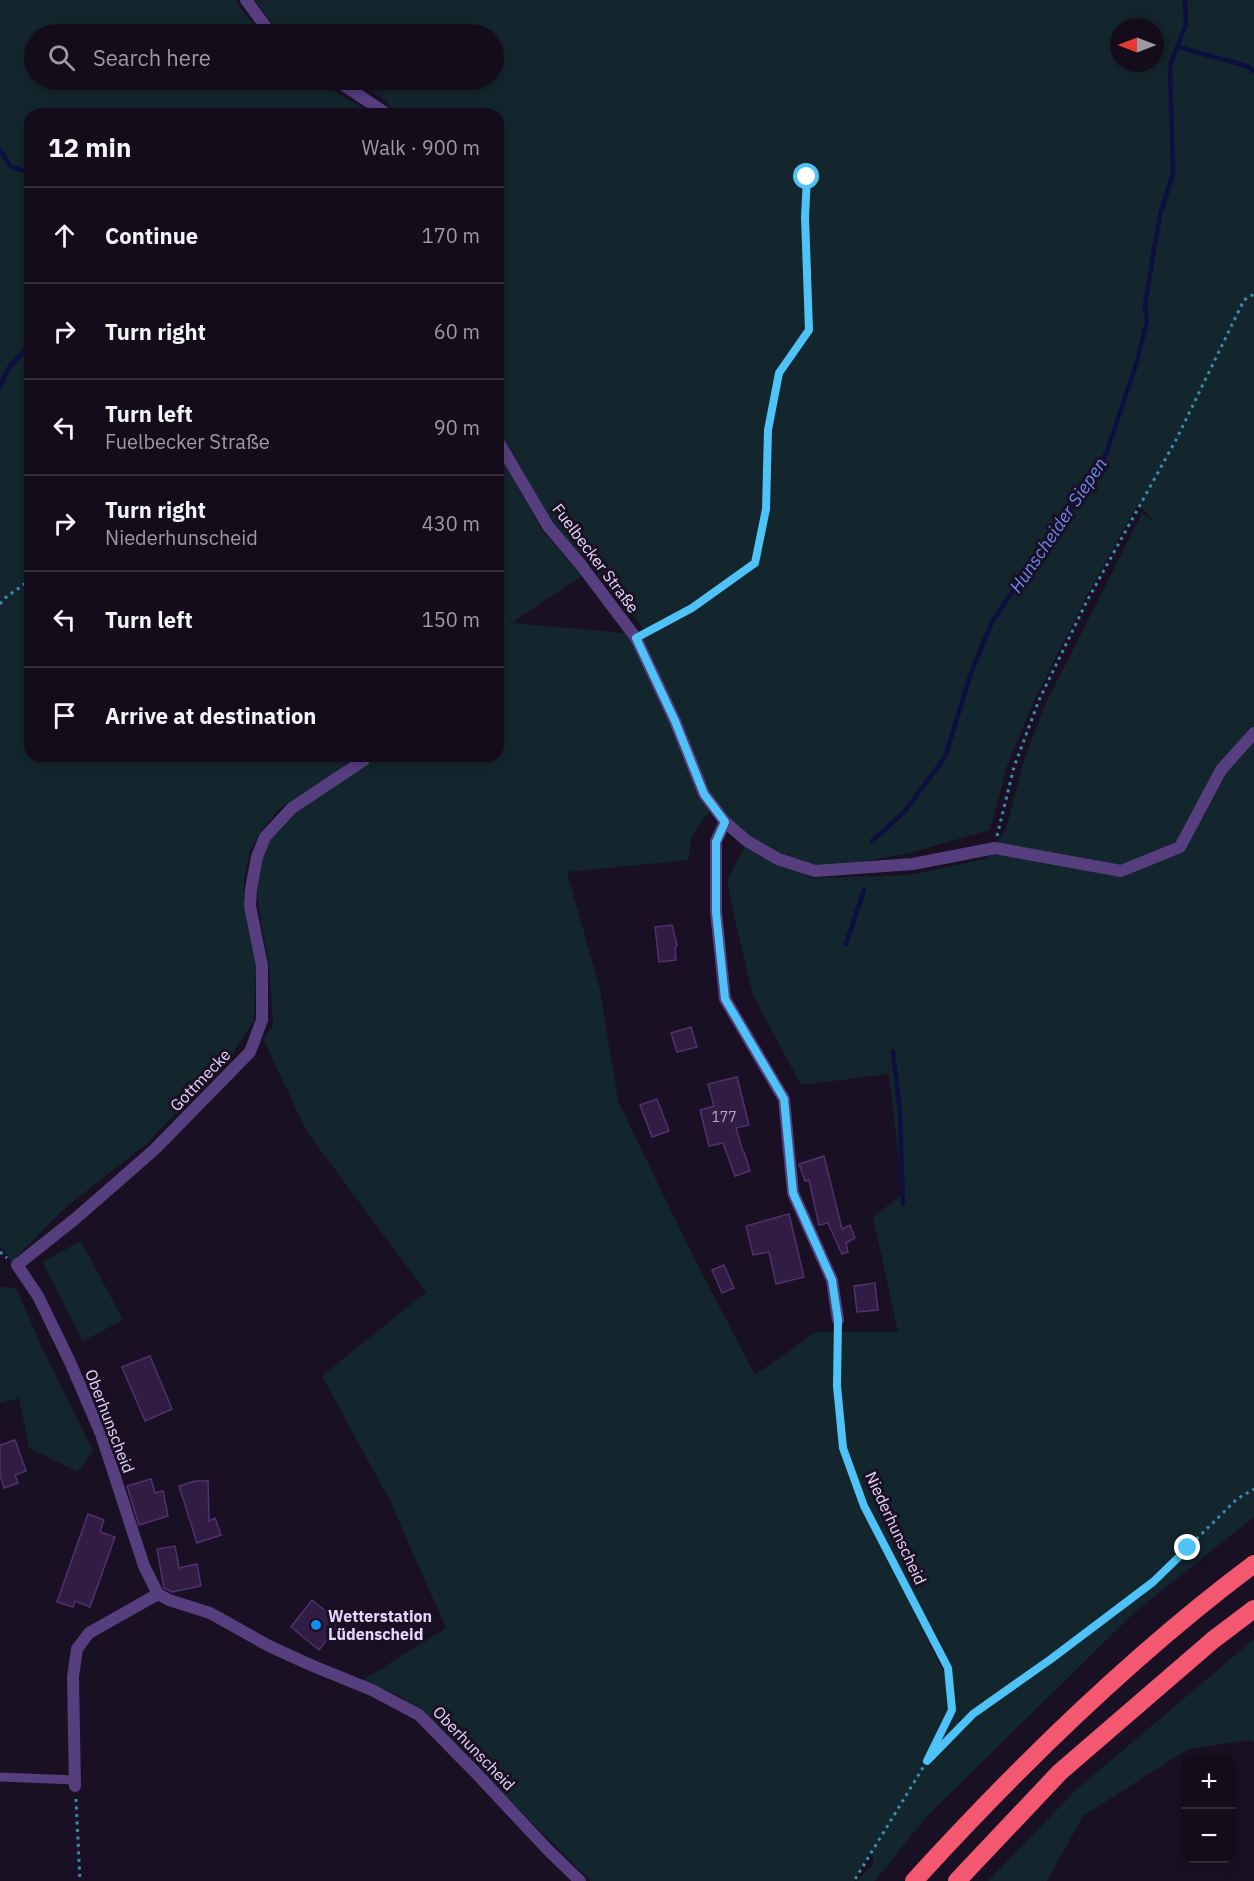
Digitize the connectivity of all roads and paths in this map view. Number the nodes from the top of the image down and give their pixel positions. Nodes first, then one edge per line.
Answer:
1 (246, 0) edge
2 (264, 24) edge
3 (351, 90) edge
4 (378, 108) edge
5 (807, 177) dead end
6 (1254, 294) edge
7 (504, 451) edge
8 (24, 584) edge
9 (0, 604) edge
10 (636, 638) junction
11 (1254, 733) edge
12 (361, 762) edge
13 (725, 822) junction
14 (994, 848) junction
15 (17, 1265) joint
16 (838, 1320) joint
17 (1254, 1489) edge
18 (1254, 1564) edge
19 (158, 1594) junction
20 (1254, 1610) edge
21 (927, 1761) junction
22 (0, 1777) edge
23 (75, 1783) junction
24 (80, 1881) edge
25 (580, 1881) edge
26 (854, 1881) edge
27 (914, 1881) edge
28 (957, 1881) edge

1 - 2 street
3 - 4 street
5 - 10 path
6 - 14 path
7 - 10 street, Fuelbecker Straße
8 - 9 path
10 - 13 street, Fuelbecker Straße
11 - 14 street, Fuelbecker Straße
12 - 15 street, Gottmecke
13 - 14 street, Fuelbecker Straße
13 - 16 street
15 - 19 street, Oberhunscheid
16 - 21 path, Niederhunscheid
17 - 21 path
18 - 27 highway
19 - 23 street
19 - 25 street, Oberhunscheid
20 - 28 highway
21 - 26 path, Niederhunscheid
22 - 23 lane
23 - 24 path

